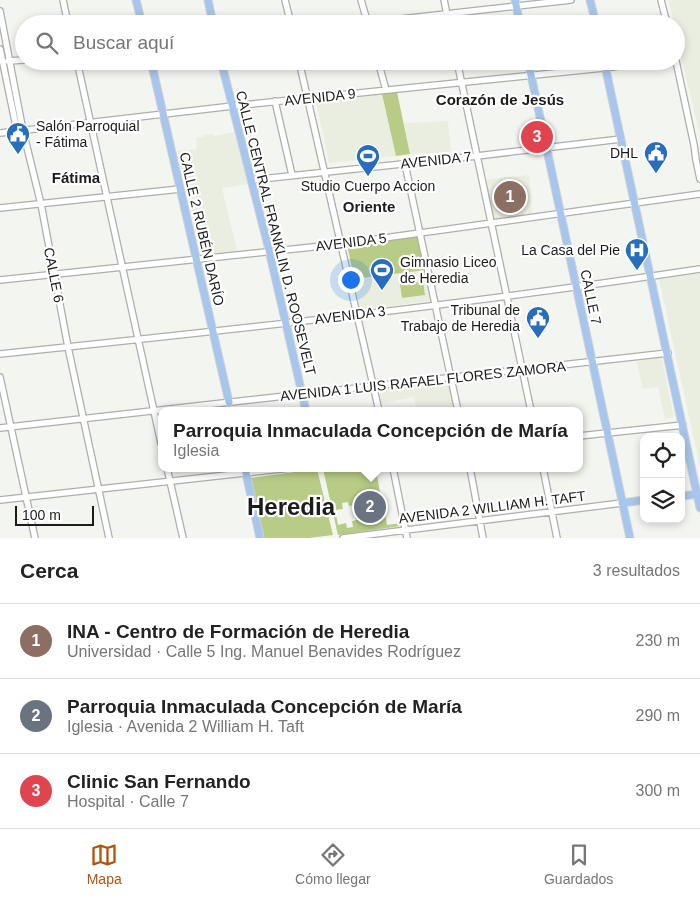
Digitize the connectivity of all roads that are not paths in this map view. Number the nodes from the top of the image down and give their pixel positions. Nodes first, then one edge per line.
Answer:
1 (63, 0) edge
2 (136, 0) edge
3 (208, 0) edge
4 (285, 0) edge
5 (361, 0) edge
6 (444, 0) edge
7 (571, 0) edge
8 (590, 0) edge
9 (661, 0) edge
10 (516, 3) edge
11 (0, 11) edge
12 (447, 14) junction
13 (66, 15) edge
14 (140, 15) edge
15 (211, 15) edge
16 (288, 15) edge
17 (366, 15) edge
18 (438, 15) edge
19 (594, 15) edge
20 (665, 15) edge
21 (0, 49) edge
22 (10, 61) junction
23 (15, 61) edge
24 (1, 62) edge
25 (79, 70) edge
26 (153, 70) edge
27 (224, 70) edge
28 (301, 70) edge
29 (380, 70) edge
30 (459, 70) edge
31 (530, 70) edge
32 (564, 70) edge
33 (605, 70) edge
34 (678, 70) edge
35 (531, 75) junction
36 (461, 82) junction
37 (386, 90) junction
38 (308, 98) junction
39 (276, 102) junction
40 (233, 106) junction
41 (163, 115) junction
42 (90, 123) junction
43 (20, 131) junction
44 (0, 133) edge
45 (621, 139) junction
46 (547, 148) junction
47 (697, 152) edge
48 (477, 156) junction
49 (405, 164) junction
50 (325, 172) junction
51 (292, 175) junction
52 (700, 178) edge
53 (251, 180) junction
54 (180, 189) junction
55 (700, 194) edge
56 (106, 196) junction
57 (635, 202) junction
58 (41, 204) junction
59 (0, 208) edge
60 (561, 214) junction
61 (491, 224) junction
62 (420, 233) junction
63 (341, 244) junction
64 (268, 250) junction
65 (196, 259) junction
66 (122, 268) junction
67 (700, 269) edge
68 (55, 274) junction
69 (650, 276) junction
70 (0, 280) edge
71 (575, 287) junction
72 (505, 296) junction
73 (435, 305) junction
74 (356, 315) junction
75 (285, 324) junction
76 (213, 331) junction
77 (138, 340) junction
78 (68, 347) junction
79 (668, 353) junction
80 (0, 354) edge
81 (592, 362) junction
82 (522, 370) junction
83 (0, 377) edge
84 (451, 378) junction
85 (373, 386) junction
86 (302, 394) junction
87 (229, 402) junction
88 (187, 407) edge
89 (305, 407) edge
90 (378, 407) edge
91 (457, 407) edge
92 (530, 407) edge
93 (154, 411) junction
94 (158, 411) edge
95 (84, 418) junction
96 (683, 425) junction
97 (12, 427) junction
98 (0, 428) edge
99 (158, 429) edge
100 (608, 433) junction
101 (583, 436) edge
102 (168, 472) edge
103 (255, 472) edge
104 (394, 472) edge
105 (471, 472) edge
106 (544, 472) edge
107 (246, 473) junction
108 (170, 482) junction
109 (99, 489) junction
110 (699, 494) edge
111 (685, 496) edge
112 (27, 497) junction
113 (0, 500) edge
114 (640, 501) edge
115 (622, 503) junction
116 (700, 508) edge
117 (552, 512) junction
118 (480, 521) junction
119 (406, 531) junction
120 (35, 538) edge
121 (109, 538) edge
122 (183, 538) edge
123 (260, 538) edge
124 (343, 538) edge
125 (407, 538) edge
126 (483, 538) edge
127 (557, 538) edge
128 (630, 538) edge

1 - 13 street
2 - 14 main road
3 - 15 main road
4 - 16 street
5 - 17 street
6 - 12 street
7 - 10 street
8 - 19 main road
9 - 20 street
10 - 12 street
11 - 22 street, CALLE 6
12 - 18 street
21 - 24 street, CALLE 6
22 - 23 street
22 - 24 street
22 - 43 street, CALLE 6
24 - 43 street, CALLE 6
25 - 42 street
26 - 41 main road, CALLE 2 RUBÉN DARÍO
27 - 40 main road, CALLE CENTRAL FRANKLIN D. ROOSEVELT
28 - 38 street
29 - 37 street
30 - 36 street
31 - 35 main road, CALLE 7
32 - 35 street, AVENIDA 9
33 - 45 main road
34 - 47 street
35 - 36 street, AVENIDA 9
35 - 46 main road, CALLE 7
36 - 37 street, AVENIDA 9
36 - 48 street
37 - 38 street, AVENIDA 9
38 - 39 street, AVENIDA 9
38 - 50 street
39 - 40 street, AVENIDA 9
39 - 51 street
40 - 41 street, AVENIDA 9
40 - 53 main road, CALLE CENTRAL FRANKLIN D. ROOSEVELT
41 - 42 street, AVENIDA 9
41 - 54 main road, CALLE 2 RUBÉN DARÍO
42 - 43 street, AVENIDA 9
42 - 56 street
43 - 44 street, AVENIDA 9
43 - 58 street, CALLE 6
45 - 46 street, AVENIDA 7
45 - 57 main road
46 - 48 street, AVENIDA 7
46 - 60 main road, CALLE 7
47 - 52 street
48 - 49 street, AVENIDA 7
48 - 61 street
49 - 50 street, AVENIDA 7
49 - 62 street
50 - 51 street, AVENIDA 7
50 - 63 street
51 - 53 street, AVENIDA 7
53 - 64 main road, CALLE CENTRAL FRANKLIN D. ROOSEVELT
54 - 56 street
54 - 65 main road, CALLE 2 RUBÉN DARÍO
55 - 57 street, AVENIDA 5
56 - 58 street
56 - 66 street
57 - 60 street, AVENIDA 5
57 - 69 main road
58 - 59 street
58 - 68 street, CALLE 6
60 - 61 street, AVENIDA 5
60 - 71 main road, CALLE 7
61 - 62 street, AVENIDA 5
61 - 72 street
62 - 63 street, AVENIDA 5
62 - 73 street
63 - 64 street, AVENIDA 5
63 - 74 street
64 - 65 street, AVENIDA 5
64 - 75 main road, CALLE CENTRAL FRANKLIN D. ROOSEVELT
65 - 66 street, AVENIDA 5
65 - 76 main road, CALLE 2 RUBÉN DARÍO
66 - 68 street, AVENIDA 5
66 - 77 street
67 - 69 street, AVENIDA 3
68 - 70 street, AVENIDA 5
68 - 78 street, CALLE 6
69 - 71 street, AVENIDA 3
69 - 79 main road
71 - 72 street, AVENIDA 3
71 - 81 main road, CALLE 7
72 - 73 street, AVENIDA 3
72 - 82 street
73 - 74 street, AVENIDA 3
73 - 84 street
74 - 75 street, AVENIDA 3
74 - 85 street
75 - 76 street, AVENIDA 3
75 - 86 main road, CALLE CENTRAL FRANKLIN D. ROOSEVELT
76 - 77 street, AVENIDA 3
76 - 87 main road, CALLE 2 RUBÉN DARÍO
77 - 78 street, AVENIDA 3
77 - 93 street
78 - 80 street, AVENIDA 3
78 - 95 street, CALLE 6
79 - 81 street, AVENIDA 1 LUIS RAFAEL FLORES ZAMORA
79 - 96 main road
81 - 82 street, AVENIDA 1 LUIS RAFAEL FLORES ZAMORA
81 - 100 main road, CALLE 7
82 - 84 street, AVENIDA 1 LUIS RAFAEL FLORES ZAMORA
82 - 92 street
83 - 97 street
84 - 85 street, AVENIDA 1 LUIS RAFAEL FLORES ZAMORA
84 - 91 street
85 - 86 street, AVENIDA 1 LUIS RAFAEL FLORES ZAMORA
85 - 90 street
86 - 87 street, AVENIDA 1 LUIS RAFAEL FLORES ZAMORA
86 - 89 main road, CALLE CENTRAL FRANKLIN D. ROOSEVELT
87 - 88 street, AVENIDA 1 LUIS RAFAEL FLORES ZAMORA
93 - 94 street, AVENIDA 1 LUIS RAFAEL FLORES ZAMORA
93 - 95 street, AVENIDA 1 LUIS RAFAEL FLORES ZAMORA
93 - 99 street
95 - 97 street, AVENIDA 1 LUIS RAFAEL FLORES ZAMORA
95 - 109 street, CALLE 6
96 - 100 street
96 - 110 main road
97 - 98 street, AVENIDA 1 LUIS RAFAEL FLORES ZAMORA
97 - 112 street
100 - 101 street
100 - 115 main road, CALLE 7
102 - 108 street
103 - 107 street
104 - 119 street
105 - 118 street
106 - 117 street
107 - 108 street
107 - 123 main road
108 - 109 street
108 - 122 street
109 - 112 street
109 - 121 street, CALLE 6
110 - 111 main road
110 - 116 main road
112 - 113 street
112 - 120 street
114 - 115 main road, AVENIDA 2 WILLIAM H. TAFT
115 - 117 street, AVENIDA 2 WILLIAM H. TAFT
115 - 128 main road, CALLE 7
117 - 118 street, AVENIDA 2 WILLIAM H. TAFT
117 - 127 street
118 - 119 street, AVENIDA 2 WILLIAM H. TAFT
118 - 126 street
119 - 124 street, AVENIDA 2 WILLIAM H. TAFT
119 - 125 street

